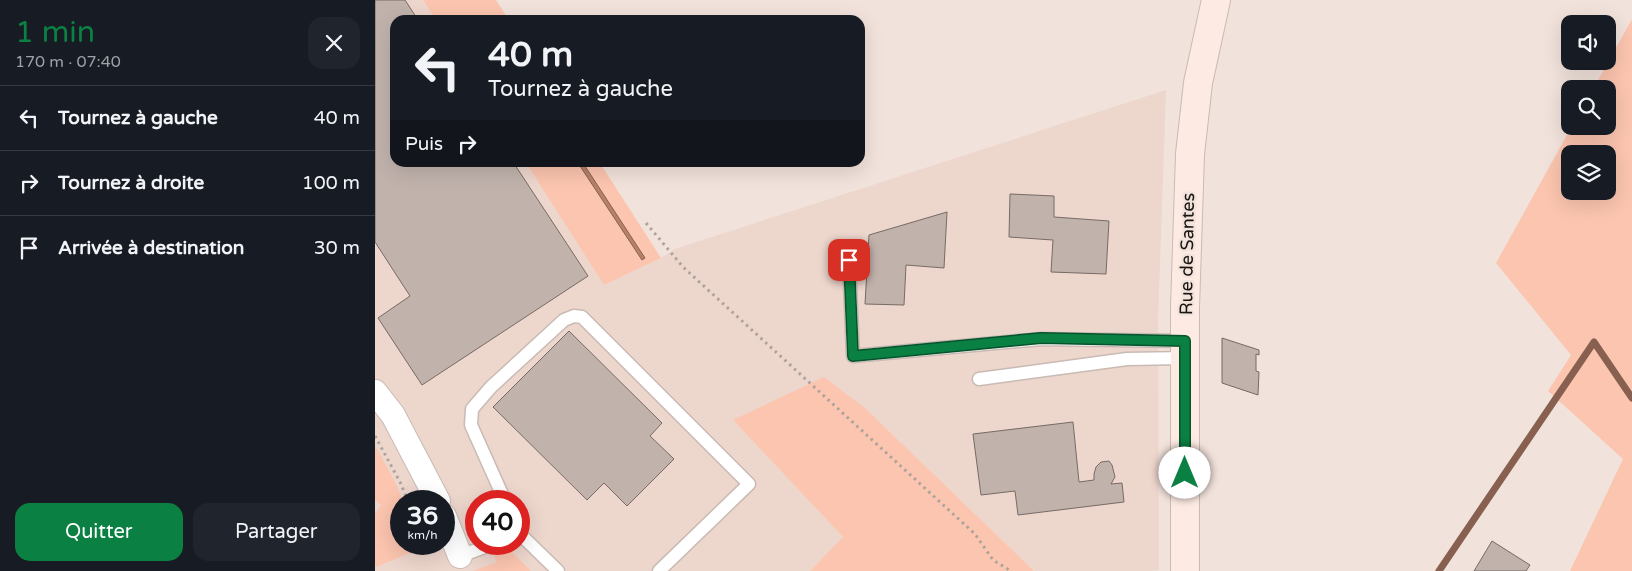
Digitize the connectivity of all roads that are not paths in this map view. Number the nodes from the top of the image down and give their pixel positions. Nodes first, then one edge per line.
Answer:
1 (1216, 0) edge
2 (849, 260) dead end
3 (1185, 349) junction
4 (979, 379) dead end
5 (375, 392) edge
6 (432, 490) edge
7 (500, 490) edge
8 (455, 544) edge
9 (530, 544) edge
10 (465, 554) edge
11 (460, 556) joint
12 (558, 571) edge
13 (659, 571) edge
14 (1185, 571) edge

1 - 3 street, Rue de Santes
2 - 3 lane
3 - 4 lane
3 - 14 street, Rue de Santes
5 - 6 street
7 - 13 lane
8 - 11 street
9 - 12 lane
10 - 11 lane

